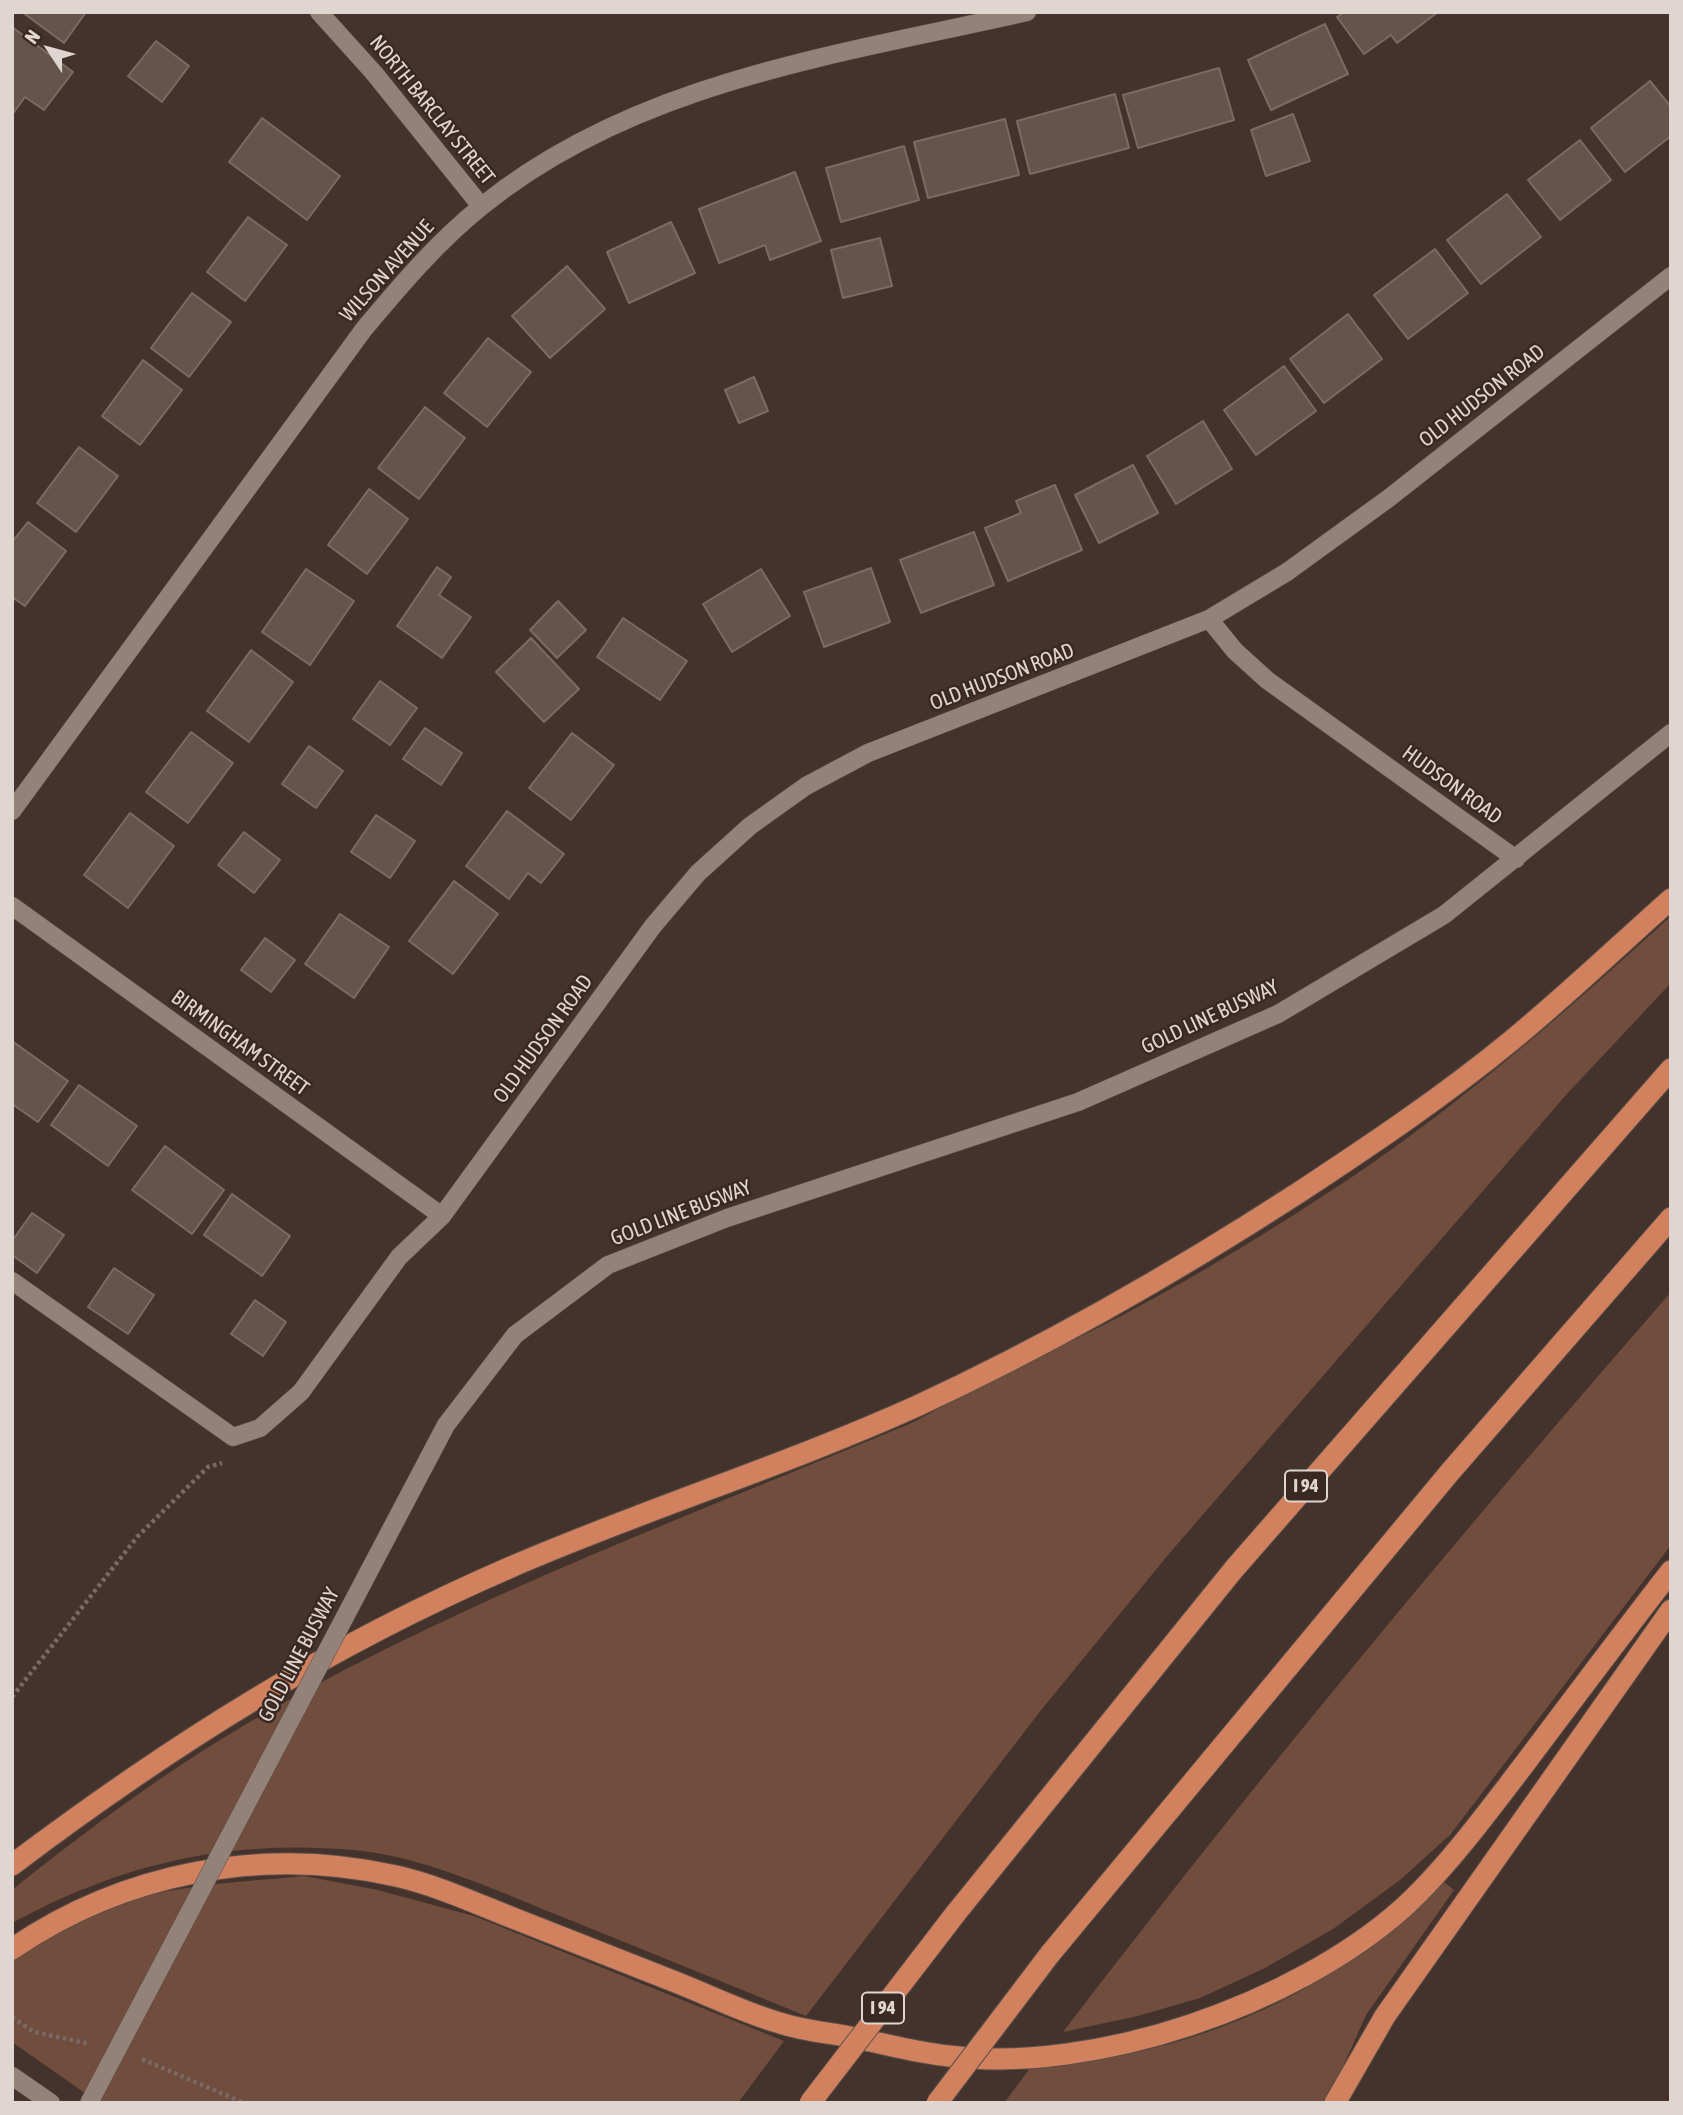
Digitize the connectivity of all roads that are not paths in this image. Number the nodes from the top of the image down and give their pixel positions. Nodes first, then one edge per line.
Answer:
1 (319, 12) edge
2 (1027, 12) edge
3 (481, 206) junction
4 (1671, 276) edge
5 (1209, 619) junction
6 (1671, 733) edge
7 (12, 811) edge
8 (1516, 859) junction
9 (1671, 899) edge
10 (12, 906) edge
11 (1671, 1069) edge
12 (442, 1216) junction
13 (1671, 1218) edge
14 (12, 1281) edge
15 (1671, 1571) edge
16 (1671, 1609) edge
17 (12, 1865) edge
18 (12, 1949) edge
19 (12, 2076) edge
20 (51, 2103) edge
21 (89, 2103) edge
22 (810, 2103) edge
23 (937, 2103) edge
24 (1335, 2103) edge

1 - 3 street, NORTH BARCLAY STREET
2 - 3 street, WILSON AVENUE
3 - 7 street, WILSON AVENUE
4 - 5 street, OLD HUDSON ROAD
5 - 8 street, HUDSON ROAD
5 - 12 street, OLD HUDSON ROAD
6 - 8 street
8 - 21 street, GOLD LINE BUSWAY, bridge
9 - 17 highway
10 - 12 street, BIRMINGHAM STREET
11 - 22 highway, I 94, bridge
12 - 14 street, OLD HUDSON ROAD
13 - 23 highway, bridge
15 - 18 highway
16 - 24 highway
19 - 20 street

